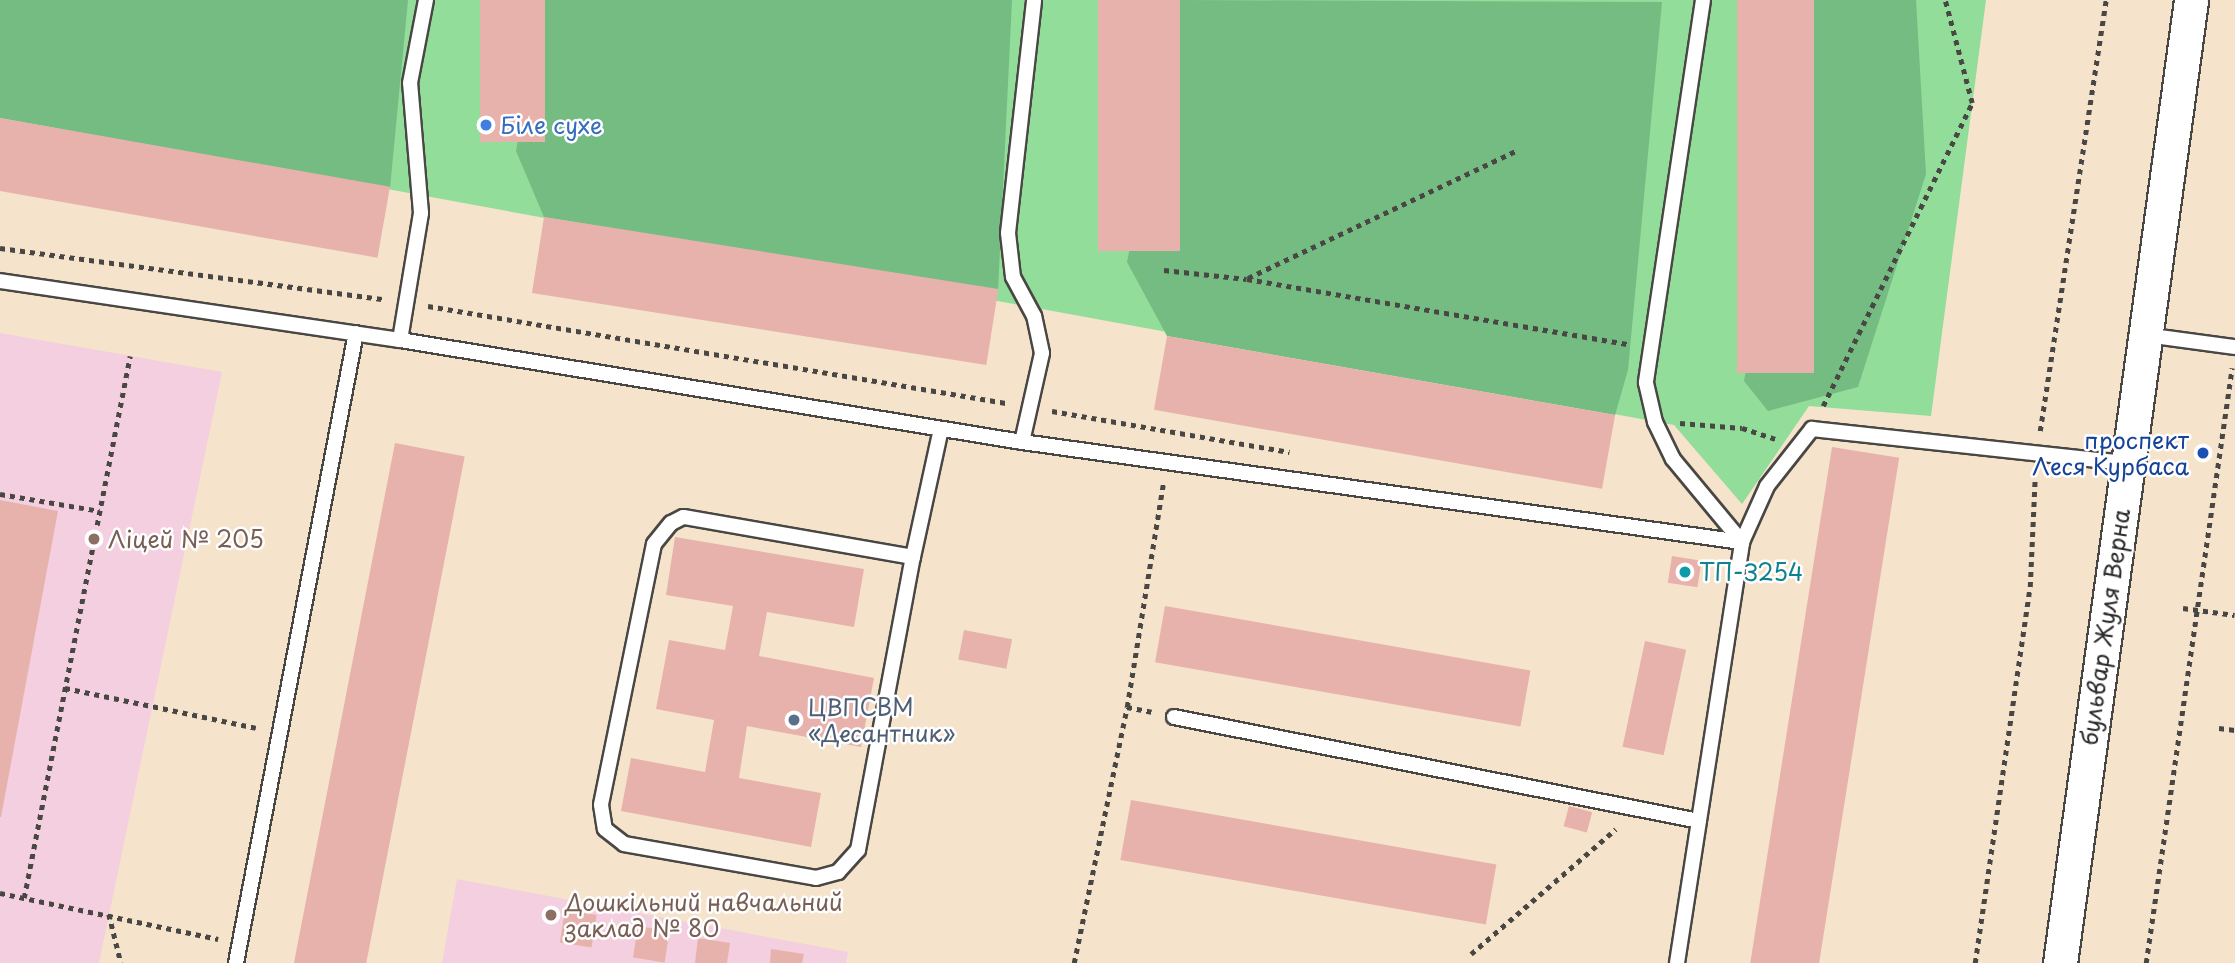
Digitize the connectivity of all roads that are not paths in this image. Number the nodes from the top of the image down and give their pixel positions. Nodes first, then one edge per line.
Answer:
1 (426, 0) edge
2 (1034, 0) edge
3 (1703, 0) edge
4 (2191, 0) edge
5 (0, 281) edge
6 (356, 333) junction
7 (2146, 335) junction
8 (400, 340) junction
9 (2235, 347) edge
10 (941, 429) junction
11 (1022, 442) junction
12 (2127, 463) junction
13 (1742, 542) junction
14 (913, 557) junction
15 (1174, 717) dead end
16 (1699, 821) junction
17 (236, 963) edge
18 (1677, 963) edge
19 (2060, 963) edge

1 - 8 lane
2 - 11 lane
3 - 13 lane
4 - 7 street, бульвар Жуля Верна
5 - 6 lane
6 - 8 lane
6 - 17 lane
7 - 9 lane
7 - 12 street, бульвар Жуля Верна
8 - 10 lane
10 - 11 lane
10 - 14 lane
11 - 13 lane
12 - 13 lane
12 - 19 street, бульвар Жуля Верна
13 - 16 lane
14 - 14 lane
15 - 16 lane
16 - 18 lane

